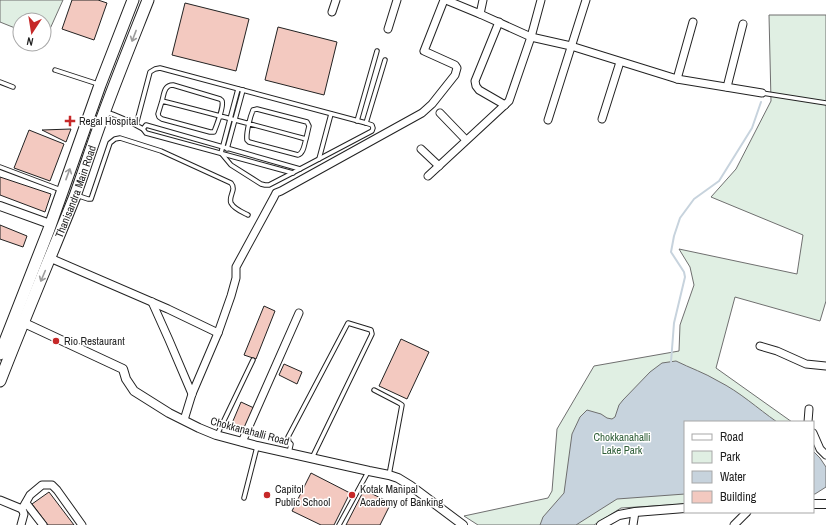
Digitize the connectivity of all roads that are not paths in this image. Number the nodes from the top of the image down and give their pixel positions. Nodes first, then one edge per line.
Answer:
1 (134, 0) edge
2 (148, 0) edge
3 (336, 0) edge
4 (397, 0) edge
5 (445, 0) edge
6 (483, 0) edge
7 (541, 0) edge
8 (586, 0) edge
9 (332, 12) dead end
10 (480, 14) junction
11 (499, 22) junction
12 (693, 22) dead end
13 (743, 24) dead end
14 (388, 29) dead end
15 (531, 37) junction
16 (571, 46) junction
17 (377, 52) dead end
18 (385, 60) dead end
19 (620, 62) junction
20 (55, 70) dead end
21 (677, 79) junction
22 (0, 82) edge
23 (100, 85) junction
24 (13, 87) dead end
25 (727, 87) junction
26 (238, 89) junction
27 (243, 90) junction
28 (762, 93) joint
29 (162, 101) junction
30 (826, 104) edge
31 (505, 105) junction
32 (105, 111) junction
33 (440, 113) dead end
34 (331, 114) junction
35 (220, 116) junction
36 (230, 119) junction
37 (602, 119) dead end
38 (235, 120) junction
39 (548, 120) dead end
40 (357, 121) junction
41 (366, 123) junction
42 (249, 124) junction
43 (136, 125) junction
44 (143, 129) junction
45 (306, 139) junction
46 (466, 140) junction
47 (222, 147) junction
48 (227, 149) junction
49 (421, 149) dead end
50 (221, 153) junction
51 (226, 154) junction
52 (319, 159) junction
53 (439, 166) junction
54 (0, 167) edge
55 (300, 169) junction
56 (293, 173) junction
57 (428, 176) dead end
58 (62, 190) junction
59 (75, 194) junction
60 (0, 206) edge
61 (0, 211) edge
62 (248, 215) dead end
63 (49, 226) junction
64 (60, 231) junction
65 (50, 258) junction
66 (152, 302) junction
67 (299, 313) dead end
68 (18, 320) junction
69 (218, 333) junction
70 (760, 346) dead end
71 (0, 353) edge
72 (253, 360) dead end
73 (826, 366) edge
74 (0, 381) edge
75 (374, 390) dead end
76 (192, 394) junction
77 (809, 408) dead end
78 (184, 420) junction
79 (808, 421) edge
80 (814, 435) edge
81 (216, 436) junction
82 (242, 442) junction
83 (257, 446) junction
84 (289, 454) junction
85 (826, 455) edge
86 (312, 459) junction
87 (369, 471) junction
88 (389, 475) junction
89 (244, 498) dead end
90 (0, 500) edge
91 (814, 504) edge
92 (826, 504) edge
93 (24, 506) junction
94 (684, 508) edge
95 (635, 512) junction
96 (746, 513) edge
97 (21, 525) edge
98 (43, 525) edge
99 (82, 525) edge
100 (338, 525) edge
101 (463, 525) edge
102 (601, 525) edge
103 (633, 525) edge
104 (734, 525) edge

1 - 23 main road, Thanisandra Main Road
2 -> 32 main road, Thanisandra Main Road
3 - 9 street
4 - 14 street
5 - 10 street
5 - 69 street
6 - 10 street
7 - 15 street
8 - 16 street
10 - 11 street
11 - 15 street
11 - 31 street
12 - 21 street
13 - 25 street
15 - 16 street
15 - 31 street
16 - 19 street
16 - 39 street
17 - 40 lane
18 - 41 lane
19 - 21 street
19 - 37 street
20 - 23 lane
21 - 25 street
22 - 24 lane
58 -> 23 main road, Thanisandra Main Road
25 - 28 street
26 - 27 lane
26 - 36 lane
26 - 43 lane
27 - 34 lane
27 - 38 lane
28 - 30 lane
29 - 35 lane
29 - 35 lane
29 - 35 lane
31 - 46 street
32 - 43 lane
32 - 59 main road, Thanisandra Main Road
33 - 46 street
34 - 40 lane
34 - 52 lane
35 - 36 lane
36 - 38 lane
36 - 47 lane
38 - 42 lane
38 - 48 lane
40 - 41 lane
41 - 52 lane
42 - 45 lane
42 - 45 lane
42 - 45 lane
43 - 44 lane
44 - 47 lane
44 - 50 lane
46 - 53 street
47 - 48 lane
47 - 50 lane
48 - 51 lane
48 - 55 lane
49 - 53 street
50 - 51 lane
50 - 56 lane
51 - 56 lane
52 - 55 lane
53 - 57 street
54 - 58 lane
55 - 56 lane
58 - 63 main road, Thanisandra Main Road
59 - 62 lane
59 - 64 main road, Thanisandra Main Road
60 - 63 street
61 - 63 street
63 - 64 street
63 - 68 main road, Thanisandra Main Road
64 - 65 main road, Thanisandra Main Road
65 - 66 street
65 -> 68 main road, Thanisandra Main Road
66 - 69 street
66 - 76 street
67 - 82 street
68 - 71 main road, Thanisandra Main Road
68 - 74 main road, Thanisandra Main Road
68 - 78 street, Chokkanahalli Road
69 - 76 street
70 - 73 street
72 - 81 lane
75 - 88 lane
76 - 78 street
77 - 79 street
78 - 81 street, Chokkanahalli Road
80 - 85 street
81 - 82 street, Chokkanahalli Road
82 - 83 street, Chokkanahalli Road
83 - 84 street, Chokkanahalli Road
83 - 89 lane
84 - 86 street, Chokkanahalli Road
84 - 86 lane
86 - 87 street, Chokkanahalli Road
87 - 88 street, Chokkanahalli Road
87 - 100 lane
88 - 101 street, Chokkanahalli Road
90 - 93 street
91 - 92 street
93 - 97 street
93 - 98 street
93 - 99 street
94 - 95 street
95 - 102 street
95 - 103 street
96 - 104 street

